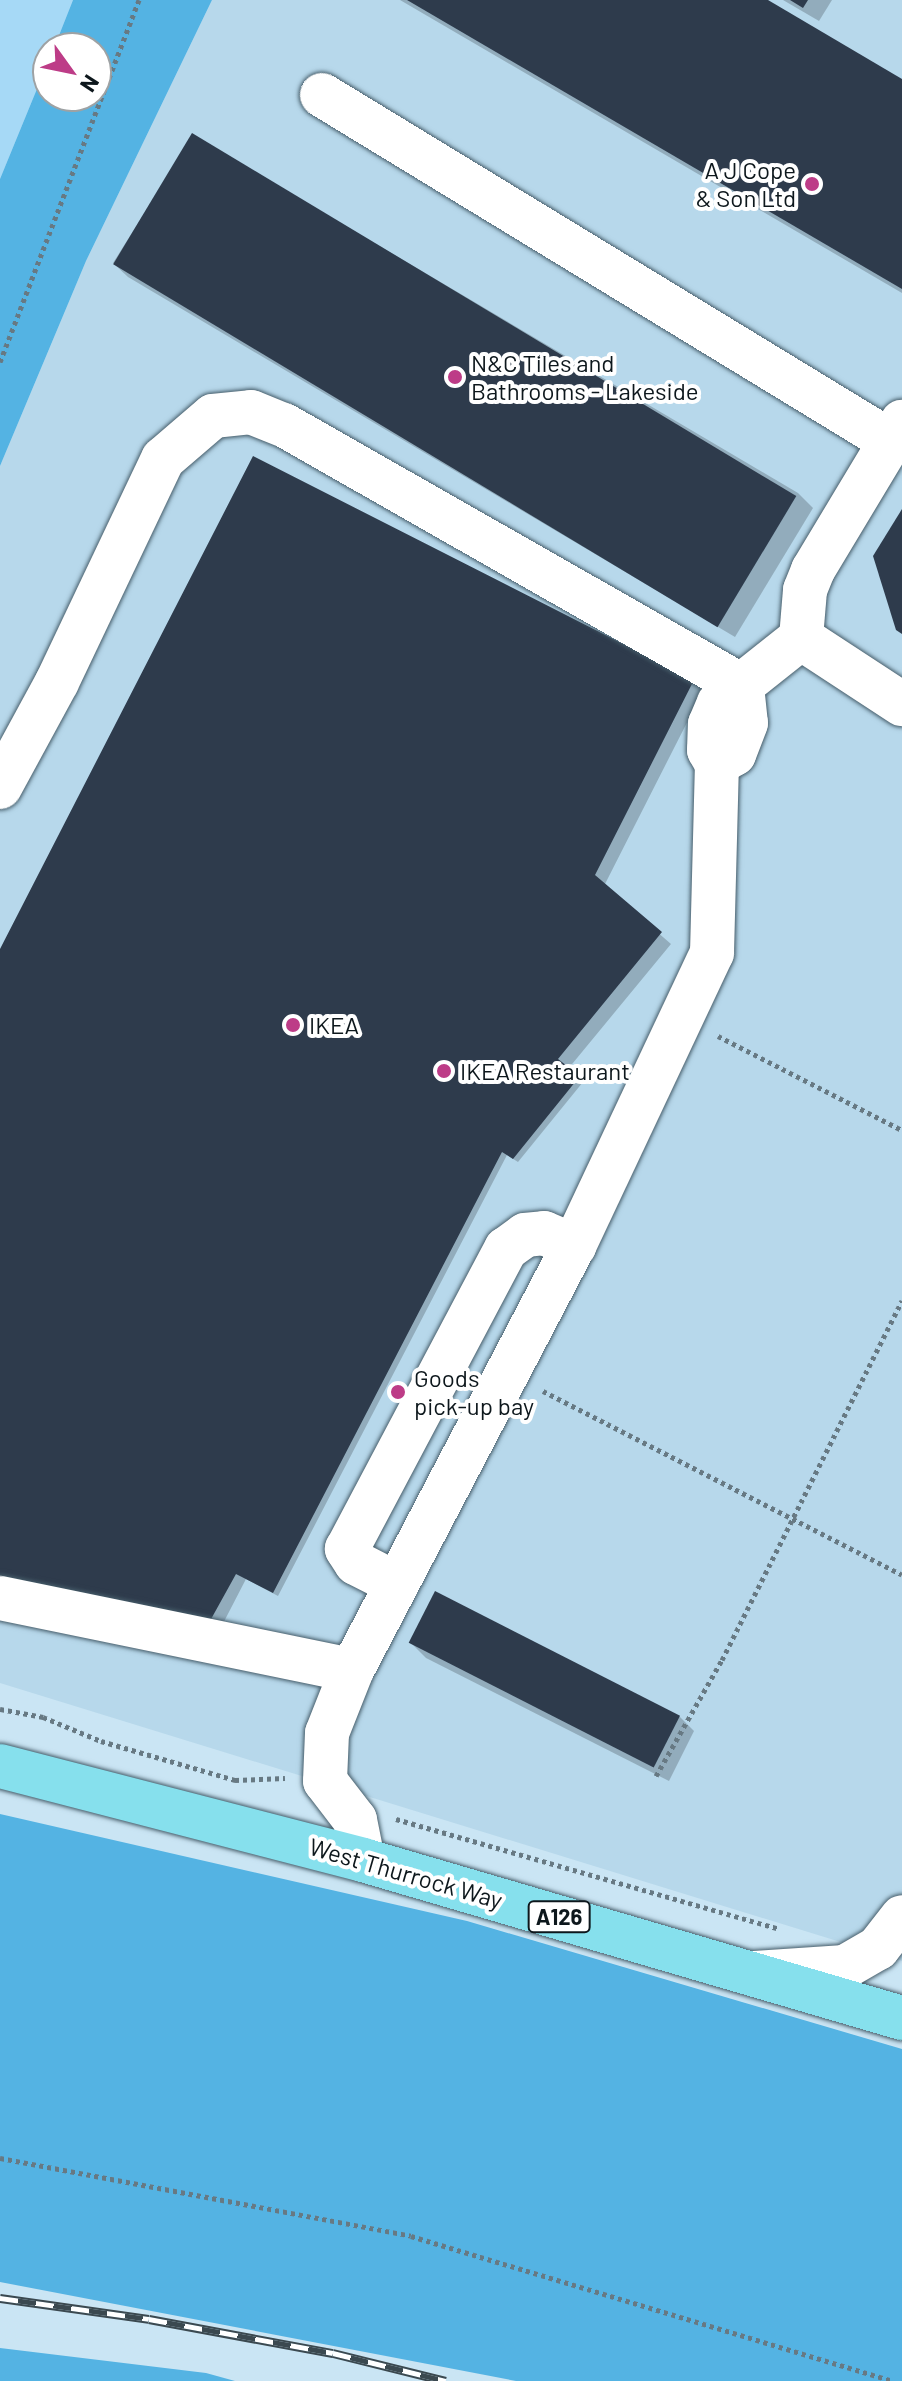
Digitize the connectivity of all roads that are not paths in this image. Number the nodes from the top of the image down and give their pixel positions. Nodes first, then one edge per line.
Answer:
1 (322, 95) dead end
2 (896, 432) edge
3 (801, 638) junction
4 (742, 686) junction
5 (902, 704) edge
6 (0, 787) edge
7 (574, 1246) junction
8 (397, 1584) junction
9 (0, 1598) edge
10 (352, 1670) junction
11 (0, 1766) edge
12 (363, 1860) junction
13 (902, 1917) edge
14 (755, 1973) junction
15 (902, 2018) edge

1 - 2 street
2 - 3 street
3 - 4 street
3 - 5 street
4 - 6 street
4 - 7 street
7 - 8 street
7 - 8 street
8 - 10 street
9 - 10 street
10 - 12 street
11 - 12 main road, West Thurrock Way / A126
12 - 14 main road, West Thurrock Way / A126
13 - 14 street
14 - 15 main road, West Thurrock Way / A126

